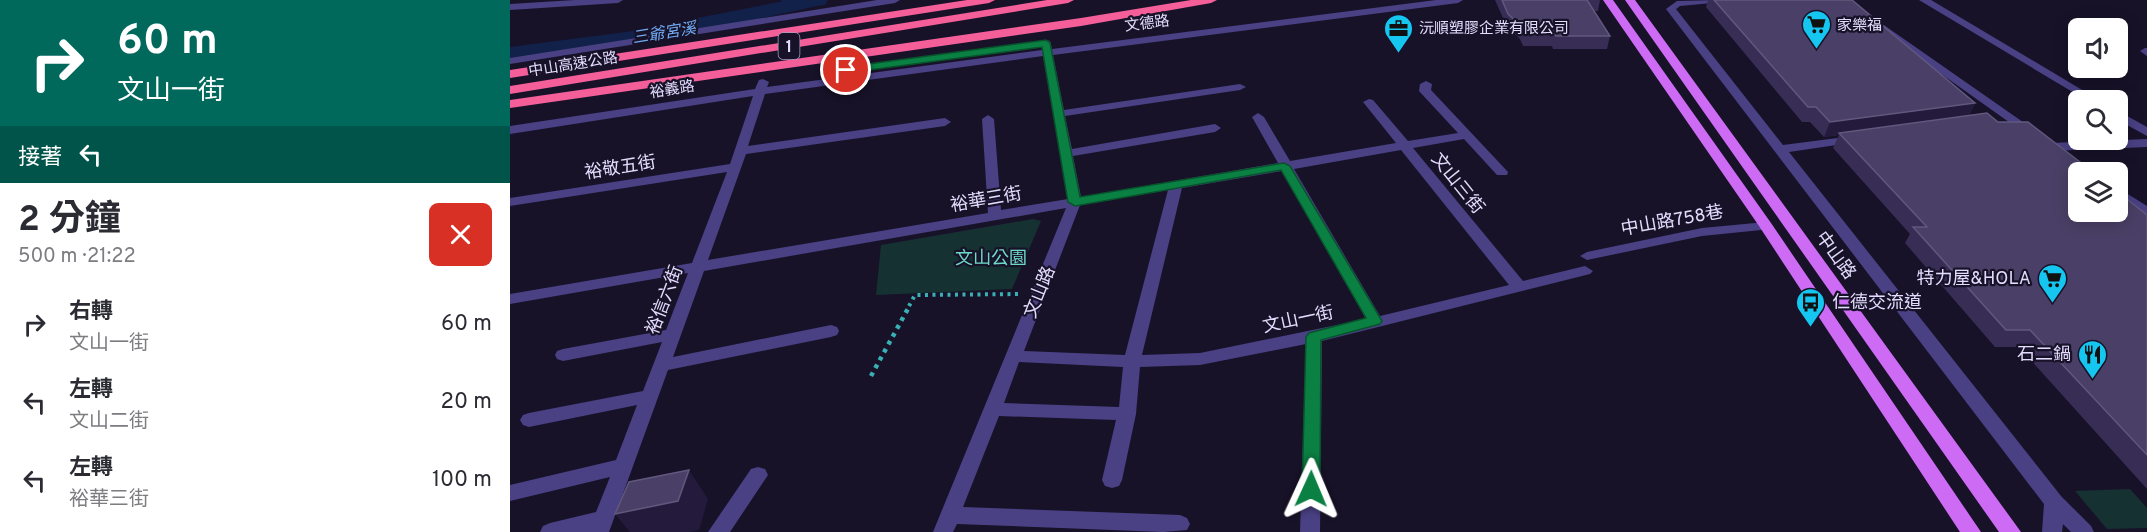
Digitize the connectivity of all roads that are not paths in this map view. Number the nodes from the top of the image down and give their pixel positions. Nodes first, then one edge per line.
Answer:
1 (618, 0) edge
2 (894, 0) edge
3 (932, 0) edge
4 (989, 0) edge
5 (1068, 0) edge
6 (1164, 0) edge
7 (1211, 0) edge
8 (1383, 0) edge
9 (1458, 0) edge
10 (1608, 0) edge
11 (1629, 0) edge
12 (1712, 0) edge
13 (1842, 0) edge
14 (1924, 0) edge
15 (510, 7) edge
16 (1047, 47) junction
17 (809, 59) junction
18 (510, 61) edge
19 (510, 66) edge
20 (824, 73) joint
21 (510, 74) edge
22 (840, 79) joint
23 (1426, 84) dead end
24 (762, 86) junction
25 (1240, 87) dead end
26 (510, 90) edge
27 (2076, 90) edge
28 (1368, 102) dead end
29 (510, 104) edge
30 (1058, 114) junction
31 (1258, 117) dead end
32 (2010, 117) junction
33 (988, 119) dead end
34 (1987, 120) edge
35 (2128, 121) edge
36 (510, 122) edge
37 (945, 122) dead end
38 (1215, 128) dead end
39 (510, 130) edge
40 (2147, 132) edge
41 (1467, 135) junction
42 (1872, 136) edge
43 (2147, 143) edge
44 (1405, 145) junction
45 (2051, 147) junction
46 (1780, 149) junction
47 (1065, 154) junction
48 (737, 159) junction
49 (2070, 160) edge
50 (1284, 166) junction
51 (1502, 172) dead end
52 (1176, 184) junction
53 (2128, 199) edge
54 (510, 202) edge
55 (1075, 202) junction
56 (2147, 212) edge
57 (995, 216) junction
58 (1766, 226) junction
59 (1586, 263) joint
60 (698, 267) junction
61 (1519, 287) junction
62 (510, 299) edge
63 (1375, 321) junction
64 (831, 331) dead end
65 (672, 334) junction
66 (1314, 337) junction
67 (563, 355) dead end
68 (1013, 356) junction
69 (1132, 361) junction
70 (661, 365) junction
71 (650, 396) junction
72 (992, 409) junction
73 (1127, 414) junction
74 (529, 420) dead end
75 (625, 466) junction
76 (758, 476) dead end
77 (1112, 480) dead end
78 (510, 493) edge
79 (2054, 502) junction
80 (947, 523) edge
81 (1180, 524) dead end
82 (602, 526) edge
83 (550, 532) edge
84 (718, 532) edge
85 (1310, 532) edge
86 (1971, 532) edge
87 (2011, 532) edge
88 (2052, 532) edge
89 (2084, 532) edge

1 - 15 street
2 - 18 street
3 - 19 highway
4 - 21 highway, 中山高速公路 / 1
5 - 26 highway, 中山高速公路 / 1
6 - 17 highway
7 - 17 highway
8 - 16 street, 文德路
9 - 16 street, 文德路
10 - 58 main road
11 - 87 main road, 中山路
12 - 46 street
13 - 32 street
14 - 27 street
16 - 20 street, 文德路
16 - 22 street, 文德路
16 - 30 street
17 - 29 highway
20 - 24 street, 裕義路
22 - 24 street, 裕義路
23 - 41 street
24 - 36 street, 裕義路
24 - 39 street, 裕義路
24 - 48 street, 裕信六街
25 - 30 street
28 - 44 street, 文山三街
30 - 47 street
31 - 50 street
32 - 34 street
32 - 45 street
33 - 57 street
35 - 40 street
37 - 48 street, 裕敬五街
38 - 47 street
41 - 44 street, 裕華三街
41 - 51 street
42 - 46 street
43 - 45 street
44 - 50 street, 裕華三街
44 - 61 street, 文山三街
45 - 49 street
46 - 79 street
47 - 55 street
48 - 54 street, 裕敬五街
48 - 60 street, 裕信六街
50 - 52 street, 裕華三街
50 - 63 street
52 - 55 street, 裕華三街
52 - 69 street
53 - 56 street
55 - 57 street, 裕華三街
55 - 68 street, 文山路
57 - 60 street, 裕華三街
58 - 59 street, 中山路758巷
58 - 86 main road
59 - 61 street, 文山一街
60 - 62 street, 裕華三街
60 - 65 street, 裕信六街
61 - 63 street, 文山一街
63 - 66 street, 文山一街
64 - 70 street
65 - 67 street
65 - 70 street, 裕信六街
66 - 69 street, 文山一街
66 - 85 street
68 - 69 street, 文山一街
68 - 72 street, 文山路
69 - 73 street
70 - 71 street, 裕信六街
71 - 74 street
71 - 75 street, 裕信六街
72 - 73 street
72 - 80 street, 文山路
73 - 77 street
75 - 78 street
75 - 82 street, 裕信六街
76 - 84 street
79 - 88 street
79 - 89 street
80 - 81 street
82 - 83 street

